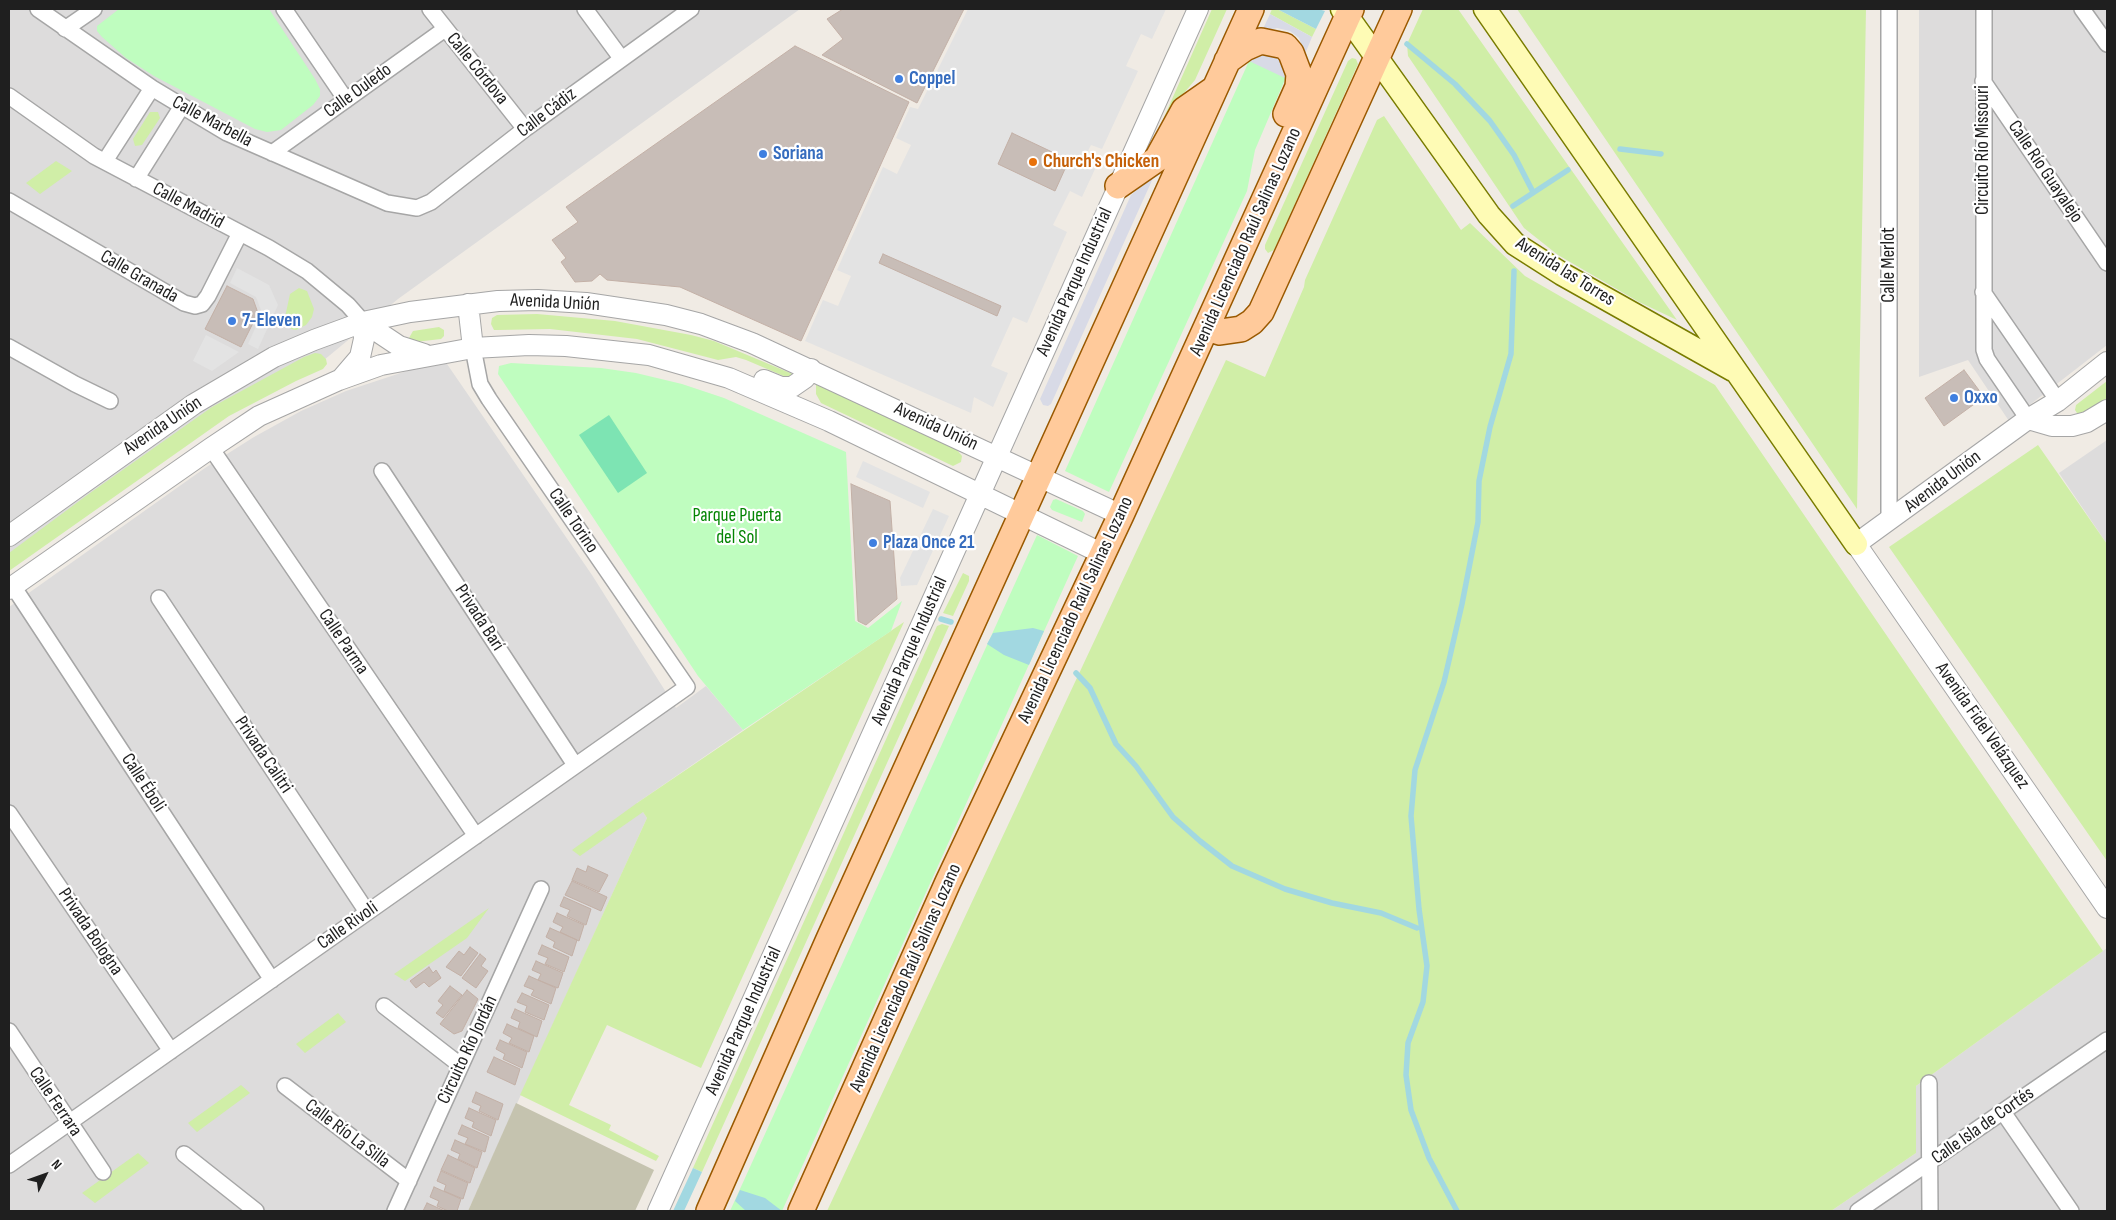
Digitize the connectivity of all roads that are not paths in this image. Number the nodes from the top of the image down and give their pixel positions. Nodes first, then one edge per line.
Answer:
1 (38, 9) edge
2 (94, 9) edge
3 (284, 9) edge
4 (430, 9) edge
5 (585, 9) edge
6 (691, 9) edge
7 (1198, 9) edge
8 (1251, 9) edge
9 (1399, 9) edge
10 (1485, 9) edge
11 (1889, 9) edge
12 (1984, 9) edge
13 (2082, 9) edge
14 (1347, 11) edge
15 (65, 29) junction
16 (444, 29) junction
17 (2107, 44) edge
18 (1377, 57) junction
19 (621, 58) junction
20 (1227, 61) junction
21 (1983, 81) junction
22 (152, 88) junction
23 (1214, 89) junction
24 (9, 96) edge
25 (346, 100) junction
26 (182, 106) junction
27 (525, 129) junction
28 (272, 153) junction
29 (105, 162) junction
30 (136, 179) junction
31 (1118, 186) junction
32 (9, 201) edge
33 (401, 207) joint
34 (1260, 212) junction
35 (240, 233) junction
36 (2107, 263) edge
37 (1983, 292) junction
38 (468, 304) junction
39 (363, 322) junction
40 (1207, 328) junction
41 (9, 347) edge
42 (472, 348) junction
43 (429, 355) junction
44 (2107, 362) edge
45 (811, 369) junction
46 (1736, 373) junction
47 (729, 378) junction
48 (339, 380) junction
49 (110, 401) dead end
50 (2058, 401) junction
51 (2107, 410) edge
52 (2028, 418) junction
53 (829, 421) junction
54 (210, 448) junction
55 (997, 456) junction
56 (382, 471) dead end
57 (1039, 475) junction
58 (980, 494) junction
59 (1021, 513) junction
60 (1121, 515) junction
61 (1889, 522) junction
62 (9, 536) edge
63 (1856, 544) junction
64 (1103, 554) junction
65 (11, 588) edge
66 (159, 598) dead end
67 (686, 687) joint
68 (575, 766) junction
69 (9, 813) edge
70 (476, 836) junction
71 (541, 888) dead end
72 (2107, 908) edge
73 (367, 912) junction
74 (272, 980) junction
75 (384, 1006) dead end
76 (9, 1031) edge
77 (2107, 1040) edge
78 (171, 1051) junction
79 (460, 1065) junction
80 (1929, 1082) dead end
81 (285, 1086) dead end
82 (2002, 1112) junction
83 (69, 1123) junction
84 (184, 1154) dead end
85 (1929, 1163) junction
86 (9, 1165) edge
87 (103, 1172) dead end
88 (409, 1181) junction
89 (256, 1211) edge
90 (396, 1211) edge
91 (658, 1211) edge
92 (709, 1211) edge
93 (801, 1211) edge
94 (1858, 1211) edge
95 (1930, 1211) edge
96 (2071, 1211) edge

1 - 15 street, Calle Marbella
2 - 15 street
3 - 25 street
4 - 16 street, Calle Córdova
5 - 19 street
6 - 19 street, Calle Cádiz
7 - 31 street, Avenida Parque Industrial
8 - 20 main road
9 - 18 main road
10 - 46 main road, Avenida las Torres
11 - 61 street, Calle Merlot
12 - 21 street, Circuito Río Missouri
13 - 17 street
14 - 18 main road
14 - 34 main road, Avenida Licenciado Raúl Salinas Lozano
15 - 22 street, Calle Marbella
16 - 25 street, Calle Ouledo
16 - 27 street, Calle Córdova
18 - 40 main road
18 - 46 main road, Avenida las Torres
19 - 27 street, Calle Cádiz
20 - 23 main road
20 - 34 main road
21 - 36 street, Calle Río Guayalejo
21 - 37 street, Circuito Río Missouri
22 - 26 street, Calle Marbella
22 - 29 street
23 - 31 main road
23 - 57 main road
24 - 29 street, Calle Madrid
25 - 28 street, Calle Ouledo
26 - 28 street, Calle Marbella
26 - 30 street
27 - 33 street, Calle Cádiz
28 - 33 street, Calle Marbella
29 - 30 street, Calle Madrid
30 - 35 street, Calle Madrid
31 - 55 street, Avenida Parque Industrial
32 - 35 street, Calle Granada
34 - 40 main road, Avenida Licenciado Raúl Salinas Lozano
35 - 39 street, Calle Madrid
37 - 50 street
37 - 52 street, Circuito Río Missouri
38 - 39 street, Avenida Unión
38 - 42 street
38 - 45 street, Avenida Unión
39 - 43 street
39 - 48 street
39 - 62 street, Avenida Unión
40 - 60 main road, Avenida Licenciado Raúl Salinas Lozano
41 - 49 street
42 - 43 street
42 - 47 street
42 - 67 street, Calle Torino
43 - 48 street
44 - 50 street, Avenida Unión
45 - 47 street
45 - 53 street
45 - 55 street, Avenida Unión
46 - 63 main road, Avenida las Torres
47 - 53 street
48 - 54 street
50 - 52 street, Avenida Unión
51 - 52 street
52 - 61 street, Avenida Unión
53 - 58 street
54 - 65 street
54 - 70 street, Calle Parma
55 - 57 street, Avenida Unión
55 - 58 street, Avenida Parque Industrial
56 - 68 street, Privada Barí
57 - 59 main road
57 - 60 street, Avenida Unión
58 - 59 street
58 - 91 street, Avenida Parque Industrial
59 - 64 street
59 - 92 main road
60 - 64 main road, Avenida Licenciado Raúl Salinas Lozano
61 - 63 street, Avenida Unión
63 - 72 street, Avenida Fidel Velázquez
64 - 93 main road, Avenida Licenciado Raúl Salinas Lozano
65 - 74 street, Calle Éboli
66 - 73 street, Privada Calitri
67 - 68 street, Calle Rivoli
68 - 70 street, Calle Rivoli
69 - 78 street, Privada Bologna
70 - 73 street, Calle Rivoli
71 - 79 street, Circuito Río Jordán
73 - 74 street, Calle Rivoli
74 - 78 street, Calle Rivoli
75 - 79 street
76 - 83 street, Calle Ferrara
77 - 82 street, Calle Isla de Cortés
78 - 83 street, Calle Rivoli
79 - 88 street, Circuito Río Jordán
80 - 85 street
81 - 88 street, Calle Río La Silla
82 - 85 street, Calle Isla de Cortés
82 - 96 street
83 - 86 street, Calle Rivoli
83 - 87 street, Calle Ferrara
84 - 89 street
85 - 94 street, Calle Isla de Cortés
85 - 95 street
88 - 90 street, Circuito Río Jordán

